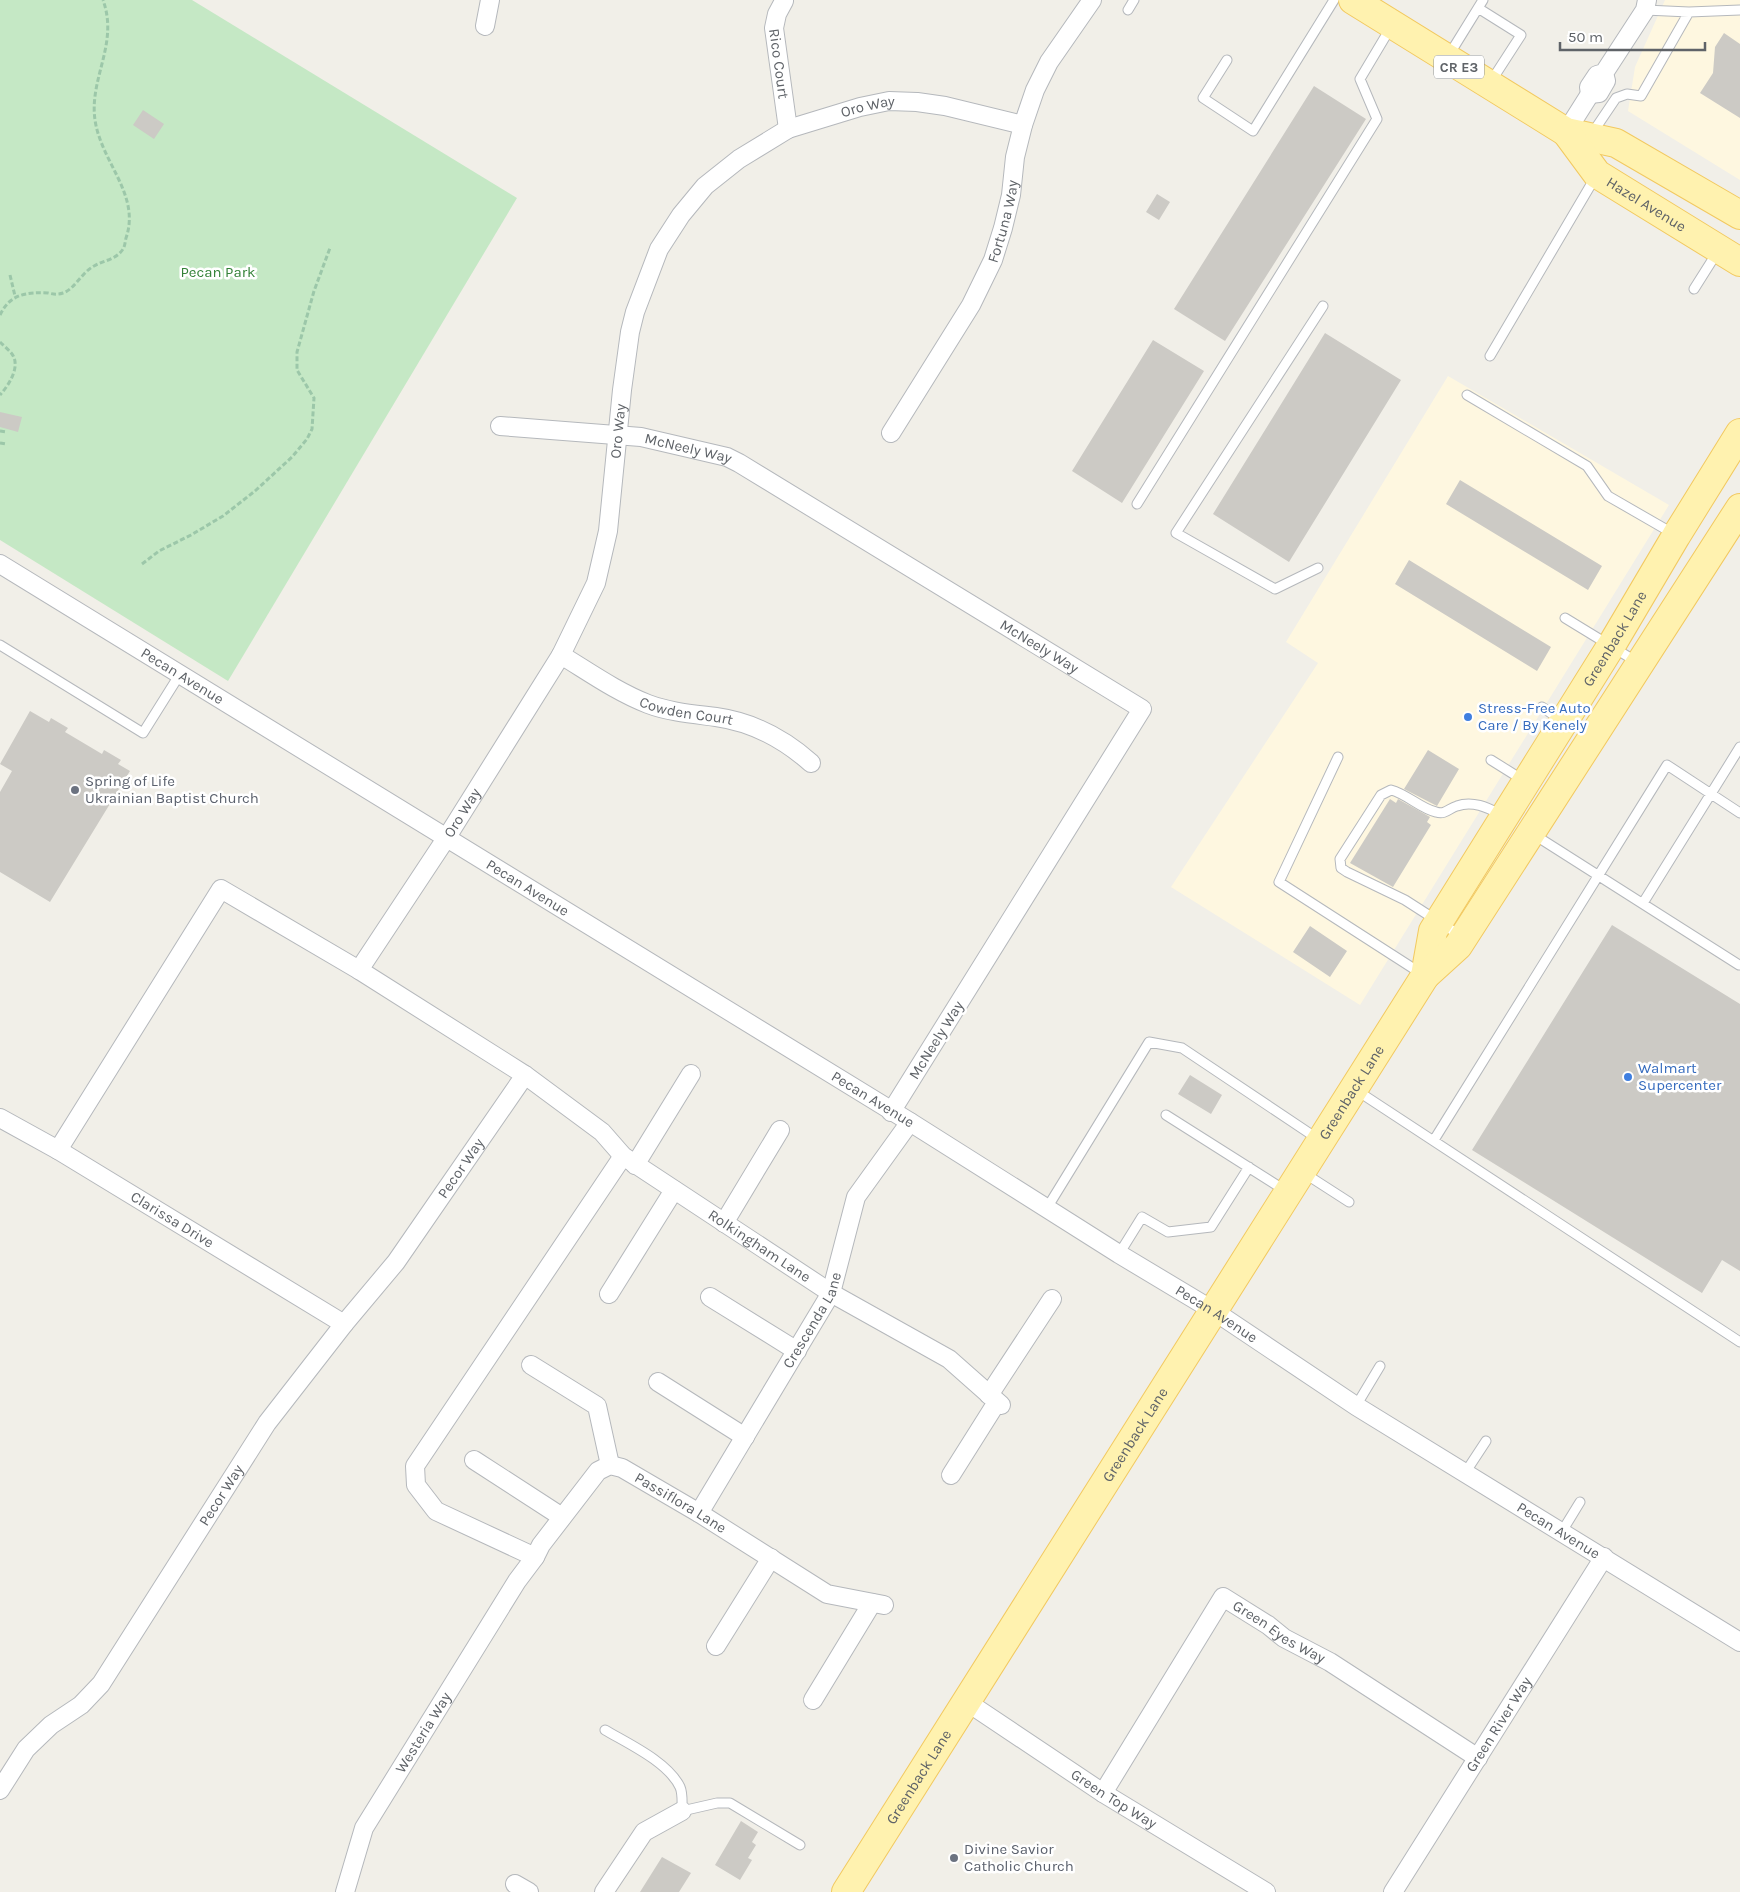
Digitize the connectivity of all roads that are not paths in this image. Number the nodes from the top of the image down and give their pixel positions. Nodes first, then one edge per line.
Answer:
1 (490, 0) edge
2 (1092, 0) edge
3 (1134, 0) edge
4 (1334, 0) edge
5 (1353, 0) edge
6 (784, 1) edge
7 (1480, 4) edge
8 (1646, 5) edge
9 (1128, 10) dead end
10 (1740, 10) edge
11 (1689, 12) junction
12 (1392, 24) junction
13 (485, 26) dead end
14 (1447, 59) junction
15 (1227, 60) dead end
16 (1489, 85) junction
17 (1023, 125) junction
18 (788, 129) junction
19 (1578, 135) junction
20 (1597, 174) junction
21 (1740, 215) edge
22 (1730, 255) edge
23 (1694, 289) dead end
24 (1323, 306) dead end
25 (1490, 356) dead end
26 (1467, 395) dead end
27 (500, 426) dead end
28 (891, 433) dead end
29 (1740, 434) edge
30 (617, 437) junction
31 (1137, 504) dead end
32 (1738, 517) edge
33 (1676, 536) junction
34 (0, 564) edge
35 (1318, 568) dead end
36 (1565, 618) dead end
37 (1661, 629) junction
38 (0, 645) edge
39 (1611, 646) junction
40 (561, 655) junction
41 (1639, 664) junction
42 (180, 674) junction
43 (1740, 748) edge
44 (1338, 757) dead end
45 (1492, 760) dead end
46 (811, 764) dead end
47 (1531, 774) junction
48 (1710, 795) junction
49 (1740, 813) edge
50 (1504, 816) junction
51 (1530, 832) junction
52 (448, 837) junction
53 (1598, 874) junction
54 (1488, 899) junction
55 (1643, 903) junction
56 (1438, 921) junction
57 (1463, 937) junction
58 (1740, 965) edge
59 (359, 970) junction
60 (1425, 976) junction
61 (691, 1074) dead end
62 (525, 1075) junction
63 (1354, 1089) junction
64 (891, 1112) junction
65 (1166, 1115) dead end
66 (0, 1118) edge
67 (910, 1122) junction
68 (780, 1130) dead end
69 (1434, 1140) junction
70 (1321, 1141) junction
71 (58, 1150) junction
72 (629, 1160) junction
73 (1249, 1167) junction
74 (1295, 1182) junction
75 (674, 1190) junction
76 (1349, 1202) dead end
77 (1046, 1208) junction
78 (724, 1223) junction
79 (1119, 1254) junction
80 (831, 1293) junction
81 (609, 1294) dead end
82 (710, 1297) dead end
83 (1052, 1299) dead end
84 (1214, 1311) junction
85 (344, 1324) junction
86 (1740, 1342) edge
87 (797, 1350) junction
88 (531, 1365) dead end
89 (1380, 1366) dead end
90 (658, 1382) dead end
91 (995, 1401) junction
92 (1356, 1406) junction
93 (745, 1437) junction
94 (1486, 1441) dead end
95 (474, 1460) dead end
96 (610, 1465) junction
97 (1465, 1473) junction
98 (951, 1475) dead end
99 (1580, 1502) dead end
100 (699, 1513) junction
101 (562, 1517) junction
102 (1561, 1533) junction
103 (534, 1557) junction
104 (1604, 1557) junction
105 (771, 1558) junction
106 (1740, 1642) edge
107 (716, 1646) dead end
108 (813, 1700) dead end
109 (967, 1702) junction
110 (605, 1730) dead end
111 (1478, 1758) junction
112 (0, 1790) edge
113 (1103, 1792) junction
114 (682, 1811) junction
115 (800, 1846) dead end
116 (345, 1892) edge
117 (604, 1892) edge
118 (846, 1892) edge
119 (1266, 1892) edge
120 (1393, 1892) edge

1 - 13 street
2 - 17 street, Fortuna Way
3 - 9 lane
4 - 15 lane
5 - 12 main road, Hazel Avenue / CR E3
6 - 18 street, Rico Court
7 - 14 lane
7 - 16 lane
8 - 11 lane
8 - 19 street
10 - 11 lane
11 - 19 lane
12 - 14 main road, Hazel Avenue / CR E3
12 - 31 lane
14 - 16 main road, Hazel Avenue / CR E3
16 - 19 main road, Hazel Avenue / CR E3
17 - 18 street, Oro Way
17 - 28 street, Fortuna Way
18 - 30 street, Oro Way
19 - 20 main road, Hazel Avenue / CR E3
19 - 21 main road, Hazel Avenue / CR E3
20 - 22 main road, Hazel Avenue / CR E3
20 - 25 lane
22 - 23 lane
24 - 35 lane
26 - 33 lane
27 - 30 street, McNeely Way
29 - 33 main road, Greenback Lane
30 - 40 street, Oro Way
30 - 64 street, McNeely Way
32 - 37 main road, Greenback Lane
33 - 37 main road
33 - 39 main road, Greenback Lane
34 - 42 street, Pecan Avenue
36 - 39 lane
37 - 41 main road, Greenback Lane
38 - 42 lane
39 - 41 lane
39 - 47 main road, Greenback Lane
40 - 46 street, Cowden Court
40 - 52 street, Oro Way
41 - 51 main road, Greenback Lane
42 - 52 street, Pecan Avenue
43 - 48 lane
44 - 60 lane
45 - 47 lane
47 - 50 main road, Greenback Lane
47 - 51 main road
48 - 49 lane
48 - 53 lane
48 - 55 lane
50 - 54 main road
50 - 56 main road, Greenback Lane
50 - 56 lane
51 - 53 lane
51 - 54 main road, Greenback Lane
52 - 59 street, Oro Way
52 - 64 street, Pecan Avenue
53 - 55 lane
53 - 69 lane
54 - 57 main road, Greenback Lane
55 - 58 lane
56 - 57 lane
56 - 60 main road, Greenback Lane
57 - 60 main road, Greenback Lane
59 - 62 street
59 - 71 street
60 - 63 main road, Greenback Lane
61 - 72 street
62 - 72 street, Rolkingham Lane
62 - 85 street, Pecor Way
63 - 69 lane
63 - 70 main road, Greenback Lane
64 - 67 street, Pecan Avenue
65 - 73 lane
66 - 71 street, Clarissa Drive
67 - 77 street, Pecan Avenue
67 - 80 street, Crescenda Lane
68 - 78 street
69 - 86 lane
70 - 74 main road, Greenback Lane
70 - 77 lane
71 - 85 street, Clarissa Drive
72 - 75 street, Rolkingham Lane
72 - 103 street
73 - 74 lane
73 - 79 lane
74 - 76 lane
74 - 84 main road, Greenback Lane
75 - 78 street, Rolkingham Lane
75 - 81 street
77 - 79 street, Pecan Avenue
78 - 80 street, Rolkingham Lane
79 - 84 street, Pecan Avenue
80 - 87 street, Crescenda Lane
80 - 91 street, Rolkingham Lane
82 - 87 street
83 - 91 street
84 - 92 street, Pecan Avenue
84 - 109 main road, Greenback Lane
85 - 112 street, Pecor Way
87 - 93 street, Crescenda Lane
88 - 96 street
89 - 92 lane
90 - 93 street
91 - 98 street
92 - 97 street, Pecan Avenue
93 - 100 street, Crescenda Lane
94 - 97 lane
95 - 101 street
96 - 100 street, Passiflora Lane
96 - 101 street
97 - 102 street, Pecan Avenue
99 - 102 lane
100 - 105 street, Passiflora Lane
101 - 103 street
102 - 104 street, Pecan Avenue
103 - 116 street, Westeria Way
104 - 106 street, Pecan Avenue
104 - 111 street, Green River Way
105 - 107 street
105 - 108 street, Passiflora Lane
109 - 113 street, Green Top Way
109 - 118 main road, Greenback Lane
110 - 114 lane
111 - 113 street, Green Eyes Way
111 - 120 street, Green River Way
113 - 119 street, Green Top Way
114 - 115 lane
114 - 117 street

